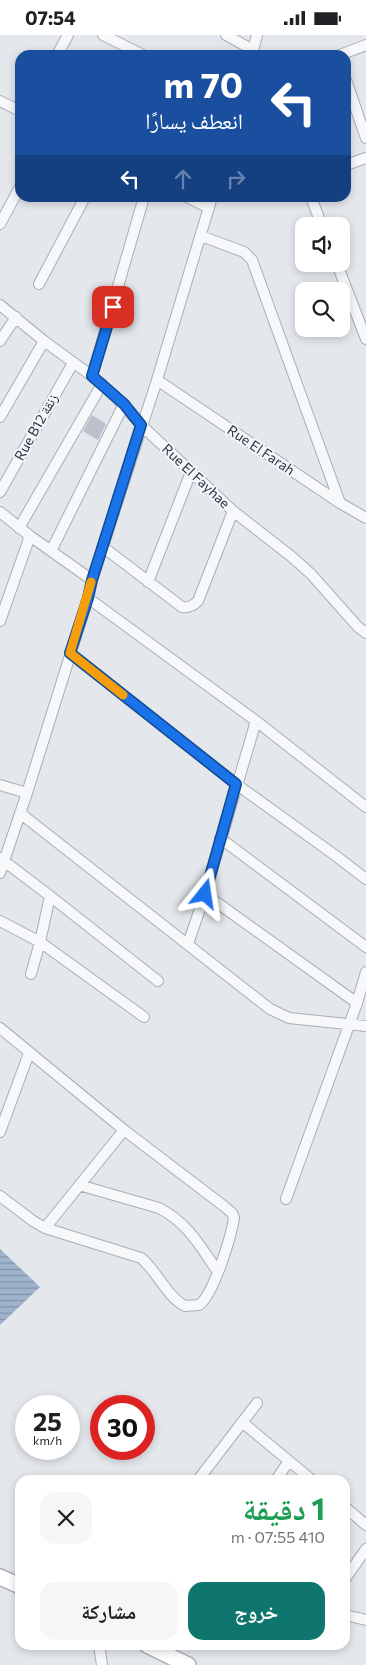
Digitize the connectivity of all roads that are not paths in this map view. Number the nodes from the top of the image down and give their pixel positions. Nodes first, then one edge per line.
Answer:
1 (68, 35) edge
2 (103, 35) edge
3 (226, 35) edge
4 (257, 35) edge
5 (366, 45) edge
6 (60, 50) edge
7 (132, 50) edge
8 (248, 50) edge
9 (253, 50) edge
10 (351, 51) edge
11 (351, 94) edge
12 (0, 101) edge
13 (366, 101) edge
14 (355, 105) junction
15 (15, 108) edge
16 (366, 138) edge
17 (366, 158) edge
18 (351, 163) edge
19 (15, 196) edge
20 (82, 202) edge
21 (143, 202) edge
22 (196, 202) edge
23 (211, 202) edge
24 (313, 202) edge
25 (209, 209) junction
26 (319, 217) edge
27 (0, 224) edge
28 (201, 236) junction
29 (339, 272) edge
30 (38, 284) dead end
31 (0, 305) edge
32 (16, 317) junction
33 (365, 332) edge
34 (0, 341) edge
35 (44, 341) junction
36 (73, 363) junction
37 (92, 376) junction
38 (157, 380) junction
39 (102, 383) junction
40 (124, 404) junction
41 (0, 417) edge
42 (141, 425) junction
43 (191, 473) junction
44 (0, 492) edge
45 (340, 503) junction
46 (233, 511) junction
47 (0, 512) edge
48 (366, 518) edge
49 (19, 528) junction
50 (30, 536) junction
51 (103, 547) junction
52 (51, 551) junction
53 (92, 580) junction
54 (148, 582) junction
55 (4, 595) edge
56 (88, 598) junction
57 (0, 621) edge
58 (366, 633) edge
59 (70, 653) junction
60 (256, 721) junction
61 (236, 784) junction
62 (0, 785) edge
63 (27, 793) junction
64 (366, 807) edge
65 (20, 813) junction
66 (220, 838) junction
67 (2, 859) edge
68 (0, 873) edge
69 (366, 879) edge
70 (205, 894) junction
71 (50, 896) junction
72 (0, 921) edge
73 (40, 942) junction
74 (188, 944) junction
75 (366, 947) edge
76 (366, 972) edge
77 (31, 974) dead end
78 (158, 981) dead end
79 (357, 1003) junction
80 (144, 1017) dead end
81 (349, 1025) junction
82 (366, 1026) edge
83 (0, 1028) edge
84 (29, 1053) junction
85 (124, 1130) junction
86 (0, 1132) edge
87 (79, 1185) junction
88 (0, 1196) edge
89 (286, 1199) dead end
90 (45, 1228) junction
91 (218, 1272) junction
92 (257, 1403) dead end
93 (242, 1422) junction
94 (289, 1461) junction
95 (202, 1475) edge
96 (279, 1475) edge
97 (306, 1475) edge
98 (350, 1511) edge
99 (366, 1525) edge
100 (366, 1549) edge
101 (350, 1572) edge
102 (0, 1577) edge
103 (15, 1584) edge
104 (350, 1616) edge
105 (366, 1620) edge
106 (100, 1650) edge
107 (157, 1650) edge
108 (102, 1665) edge
109 (188, 1665) edge

1 - 6 street
2 - 7 street
3 - 8 street
4 - 9 street
5 - 10 street
11 - 14 street
12 - 15 street
13 - 14 street
14 - 16 street
17 - 18 street
19 - 27 street
20 - 30 street
21 - 37 street
22 - 25 street
23 - 25 street
24 - 26 street
25 - 28 street
28 - 38 street
28 - 45 street
29 - 33 street
31 - 32 street, Rue El Fayhae
32 - 34 street
32 - 35 street, Rue El Fayhae
35 - 36 street, Rue El Fayhae
35 - 41 street
36 - 37 street, Rue El Fayhae
36 - 44 street, Rue B12 زنقة
37 - 39 street, Rue El Fayhae
38 - 42 street
38 - 45 street, Rue El Farah
39 - 40 street, Rue El Fayhae
39 - 49 street
40 - 42 street, Rue El Fayhae
40 - 52 street
42 - 43 street, Rue El Fayhae
42 - 51 street
43 - 46 street, Rue El Fayhae
43 - 54 street
45 - 48 street, Rue El Farah
46 - 54 street
46 - 58 street, Rue El Fayhae
47 - 49 street
49 - 50 street
50 - 52 street
50 - 55 street
51 - 53 street
51 - 54 street
52 - 53 street
53 - 56 street
55 - 57 street
56 - 59 street
56 - 60 street
59 - 61 street
59 - 63 street
60 - 61 street
60 - 64 street
61 - 66 street
61 - 69 street
62 - 63 street
63 - 65 street
65 - 67 street
65 - 74 street
66 - 70 street
66 - 75 street
67 - 68 street
67 - 71 street
70 - 74 street
70 - 79 street
71 - 73 street
71 - 78 street
72 - 73 street
73 - 77 street
73 - 80 street
74 - 81 street
76 - 79 street
79 - 81 street
81 - 82 street
81 - 89 street
83 - 84 street
84 - 85 street
84 - 86 street
85 - 87 street
85 - 91 street
87 - 90 street
87 - 91 street
88 - 90 street
90 - 91 street
92 - 93 street
93 - 94 street
93 - 95 street
94 - 96 street
94 - 97 street
98 - 99 street
100 - 101 street
102 - 103 street
104 - 105 street
106 - 108 street
107 - 109 street

